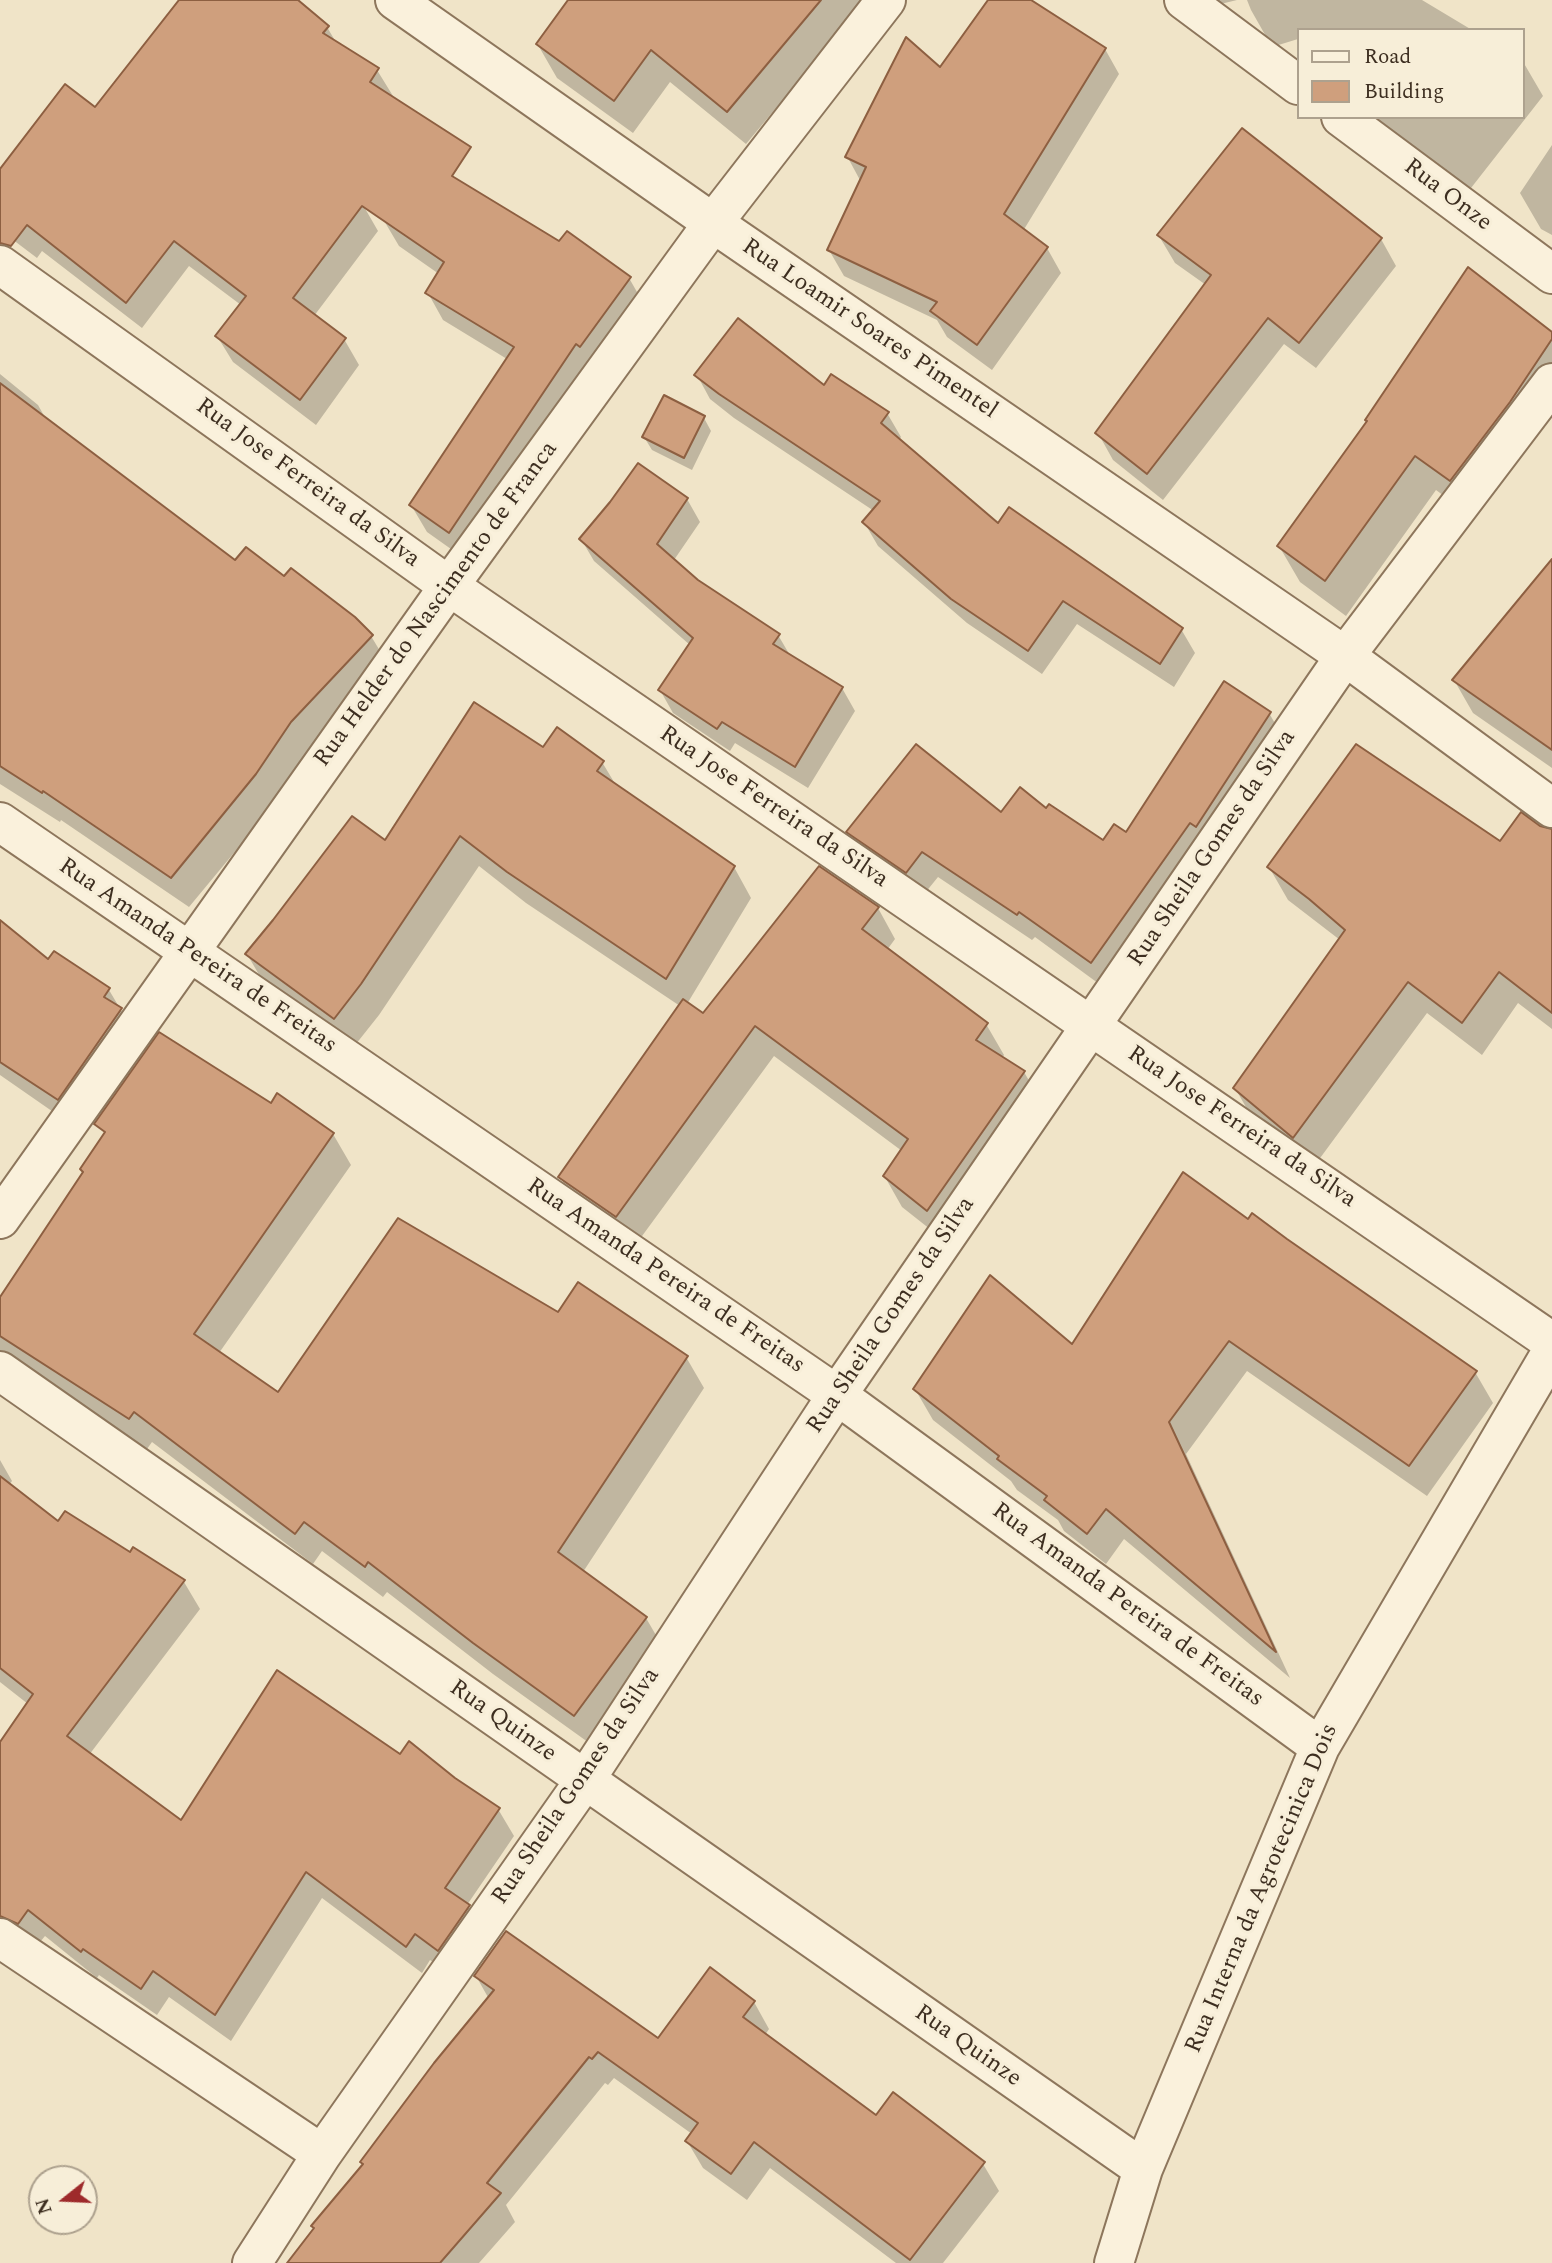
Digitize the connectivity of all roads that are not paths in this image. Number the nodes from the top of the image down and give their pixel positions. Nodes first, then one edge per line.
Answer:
1 (395, 0) edge
2 (886, 0) edge
3 (1184, 0) edge
4 (1296, 84) edge
5 (1344, 119) edge
6 (713, 223) junction
7 (0, 265) edge
8 (1552, 274) edge
9 (1552, 383) edge
10 (449, 586) junction
11 (1345, 656) junction
12 (1552, 808) edge
13 (0, 822) edge
14 (191, 953) junction
15 (1092, 1026) junction
16 (0, 1219) edge
17 (1552, 1342) edge
18 (1552, 1351) edge
19 (0, 1371) edge
20 (837, 1395) junction
21 (1320, 1747) junction
22 (585, 1780) junction
23 (0, 1938) edge
24 (322, 2154) junction
25 (1143, 2169) junction
26 (252, 2263) edge
27 (1114, 2263) edge

1 - 6 street, Rua Loamir Soares Pimentel
2 - 6 street, Rua Helder do Nascimento de Franca
3 - 4 street
5 - 8 street, Rua Onze
6 - 10 street, Rua Helder do Nascimento de Franca
6 - 11 street, Rua Loamir Soares Pimentel
7 - 10 street, Rua Jose Ferreira da Silva
9 - 11 street, Rua Sheila Gomes da Silva
10 - 14 street, Rua Helder do Nascimento de Franca
10 - 15 street, Rua Jose Ferreira da Silva
11 - 12 street, Rua Loamir Soares Pimentel
11 - 15 street, Rua Sheila Gomes da Silva
13 - 14 street, Rua Amanda Pereira de Freitas
14 - 16 street, Rua Helder do Nascimento de Franca
14 - 20 street, Rua Amanda Pereira de Freitas
15 - 17 street, Rua Jose Ferreira da Silva
15 - 20 street, Rua Sheila Gomes da Silva
18 - 21 street, Rua Interna da Agrotecinica Dois
19 - 22 street, Rua Quinze
20 - 21 street, Rua Amanda Pereira de Freitas
20 - 22 street, Rua Sheila Gomes da Silva
21 - 25 street, Rua Interna da Agrotecinica Dois
22 - 24 street, Rua Sheila Gomes da Silva
22 - 25 street, Rua Quinze
23 - 24 street
24 - 26 street, Rua Sheila Gomes da Silva
25 - 27 street, Rua Interna da Agrotecinica Dois

